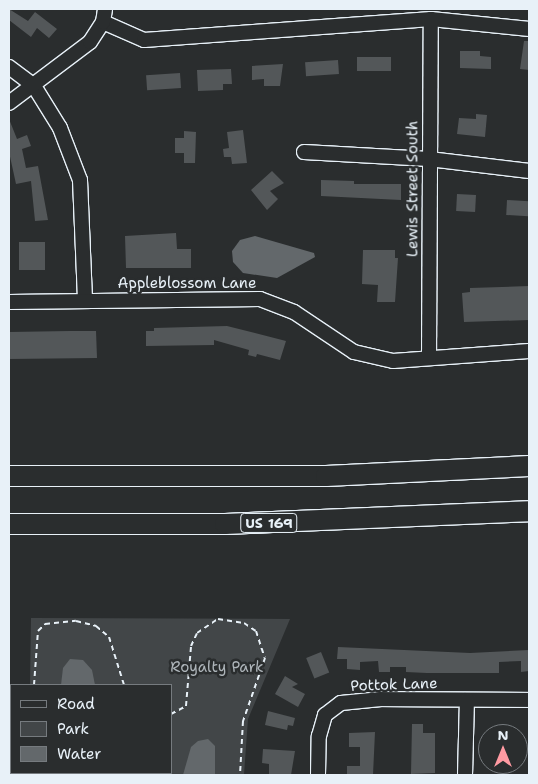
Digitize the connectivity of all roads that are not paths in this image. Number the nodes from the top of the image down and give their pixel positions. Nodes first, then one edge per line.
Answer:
1 (104, 16) edge
2 (431, 19) junction
3 (529, 29) edge
4 (9, 67) edge
5 (34, 86) junction
6 (9, 103) edge
7 (304, 152) dead end
8 (429, 159) junction
9 (529, 172) edge
10 (85, 301) junction
11 (9, 302) edge
12 (529, 351) edge
13 (429, 358) junction
14 (529, 466) edge
15 (9, 476) edge
16 (529, 511) edge
17 (9, 524) edge
18 (467, 700) junction
19 (529, 700) edge
20 (318, 775) edge
21 (465, 775) edge

1 - 2 street
1 - 5 street
2 - 3 street
2 - 8 street, Lewis Street South
4 - 5 street
5 - 6 street
5 - 10 street
7 - 8 street
8 - 9 street
8 - 13 street, Lewis Street South
10 - 11 street, Appleblossom Lane
10 - 13 street, Appleblossom Lane
12 - 13 street, Appleblossom Lane
14 - 15 highway
16 - 17 highway, US 169
18 - 19 street, Pottok Lane
18 - 20 street, Pottok Lane
18 - 21 street

